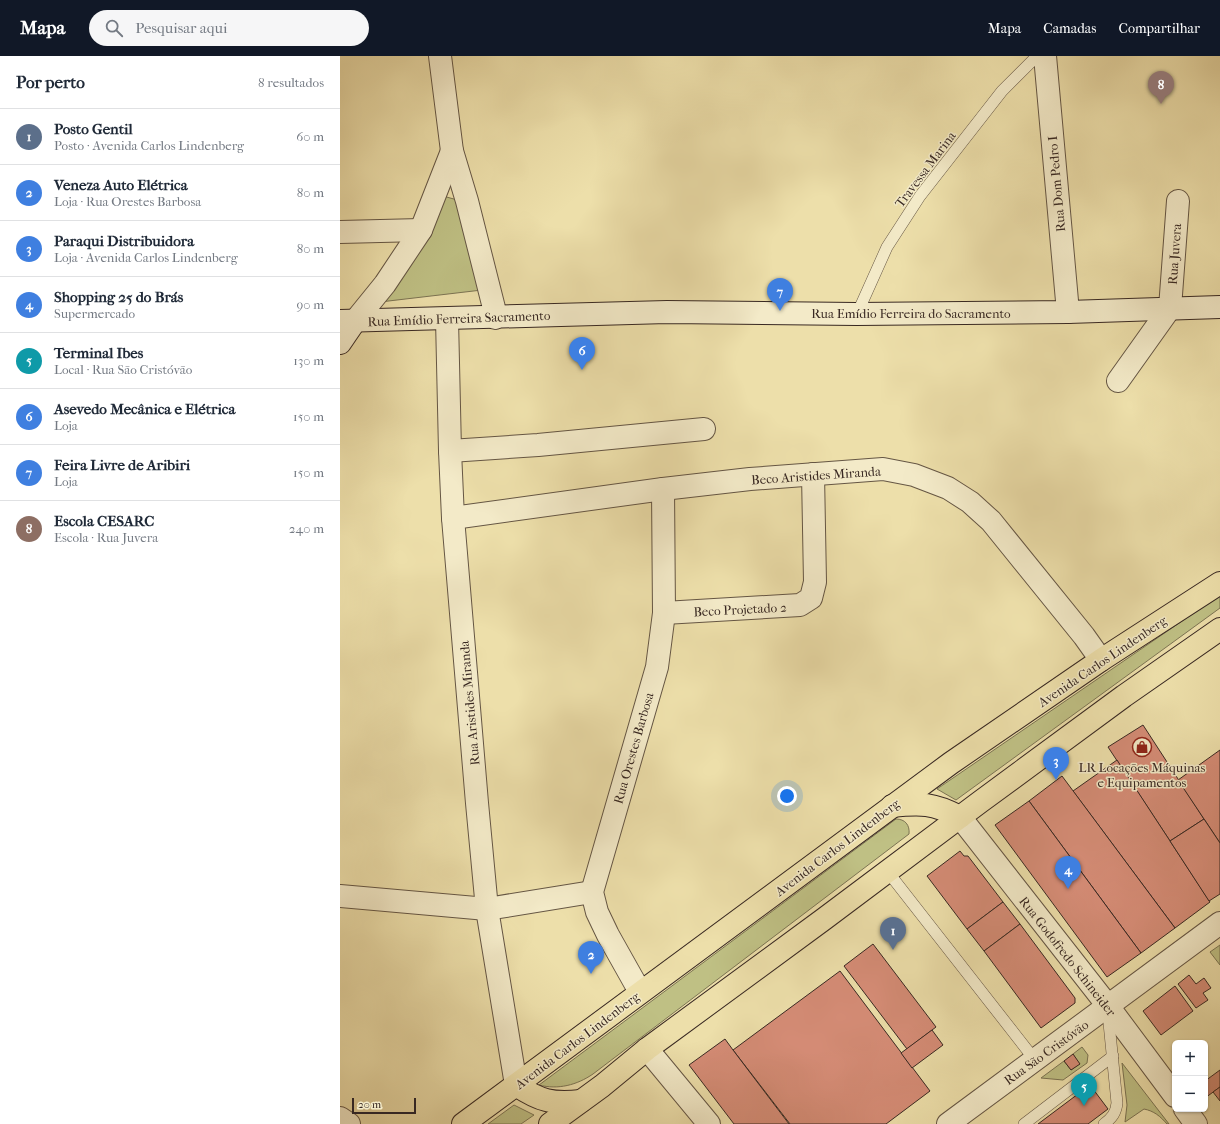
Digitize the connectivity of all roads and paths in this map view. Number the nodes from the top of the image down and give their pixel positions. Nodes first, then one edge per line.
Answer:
1 (440, 56) edge
2 (1037, 56) edge
3 (1045, 56) edge
4 (452, 151) junction
5 (435, 198) junction
6 (467, 201) junction
7 (1178, 201) dead end
8 (421, 230) junction
9 (340, 232) edge
10 (1220, 307) edge
11 (1170, 308) junction
12 (1068, 312) junction
13 (578, 314) joint
14 (857, 314) junction
15 (495, 318) junction
16 (447, 319) junction
17 (348, 321) edge
18 (340, 343) edge
19 (1118, 381) dead end
20 (704, 429) dead end
21 (450, 451) junction
22 (813, 474) junction
23 (663, 489) junction
24 (453, 518) junction
25 (1220, 583) edge
26 (664, 613) junction
27 (1220, 629) edge
28 (1101, 660) junction
29 (891, 806) junction
30 (960, 817) junction
31 (888, 872) junction
32 (592, 892) junction
33 (340, 896) edge
34 (487, 909) junction
35 (1220, 923) edge
36 (640, 992) junction
37 (1108, 1006) junction
38 (648, 1049) junction
39 (1113, 1056) junction
40 (1035, 1060) junction
41 (516, 1085) junction
42 (1172, 1092) edge
43 (581, 1101) junction
44 (1187, 1112) edge
45 (340, 1118) edge
46 (349, 1124) edge
47 (463, 1124) edge
48 (550, 1124) edge
49 (709, 1124) edge
50 (948, 1124) edge
51 (1024, 1124) edge
52 (1104, 1124) edge
53 (1196, 1124) edge

1 - 4 street
2 - 14 lane, Travessa Marina
3 - 12 street, Rua Dom Pedro I
4 - 5 street
4 - 6 street
5 - 6 street
5 - 8 street
6 - 15 street
7 - 11 street, Rua Juvera
8 - 9 street
8 - 17 street
10 - 11 street, Rua Emídio Ferreira do Sacramento
11 - 12 street, Rua Emídio Ferreira do Sacramento
11 - 19 street
12 - 14 street, Rua Emídio Ferreira do Sacramento
13 - 14 street, Rua Emídio Ferreira do Sacramento
13 - 15 street, Rua Emídio Ferreira Sacramento
15 - 16 street, Rua Emídio Ferreira Sacramento
16 - 17 street, Rua Emídio Ferreira Sacramento
16 - 21 street, Rua Aristides Miranda
17 - 18 street
20 - 21 street
21 - 24 street, Rua Aristides Miranda
22 - 23 street, Beco Aristides Miranda
22 - 26 street, Beco Projetado 2
22 - 28 street, Beco Aristides Miranda
23 - 24 street, Beco Aristides Miranda
23 - 26 street, Rua Orestes Barbosa
24 - 34 street, Rua Aristides Miranda
25 - 28 main road, Avenida Carlos Lindenberg
26 - 32 street, Rua Orestes Barbosa
27 - 30 main road
28 - 29 main road, Avenida Carlos Lindenberg
29 - 30 main road
29 - 36 main road, Avenida Carlos Lindenberg
30 - 31 main road
30 - 37 street, Rua Godofredo Schineider
31 - 38 main road
31 - 40 lane
32 - 34 street
32 - 36 street
33 - 34 street
34 - 41 street, Rua Aristides Miranda
35 - 37 street, Rua São Cristóvão
36 - 41 main road, Avenida Carlos Lindenberg
37 - 39 lane
37 - 40 street, Rua São Cristóvão
37 - 42 street, Rua Godofredo Schineider
38 - 43 main road
38 - 49 street
39 - 51 lane
39 - 52 lane
40 - 50 street, Rua São Cristóvão
41 - 43 main road
41 - 47 main road, Avenida Carlos Lindenberg
43 - 48 main road
44 - 53 street
45 - 46 street

